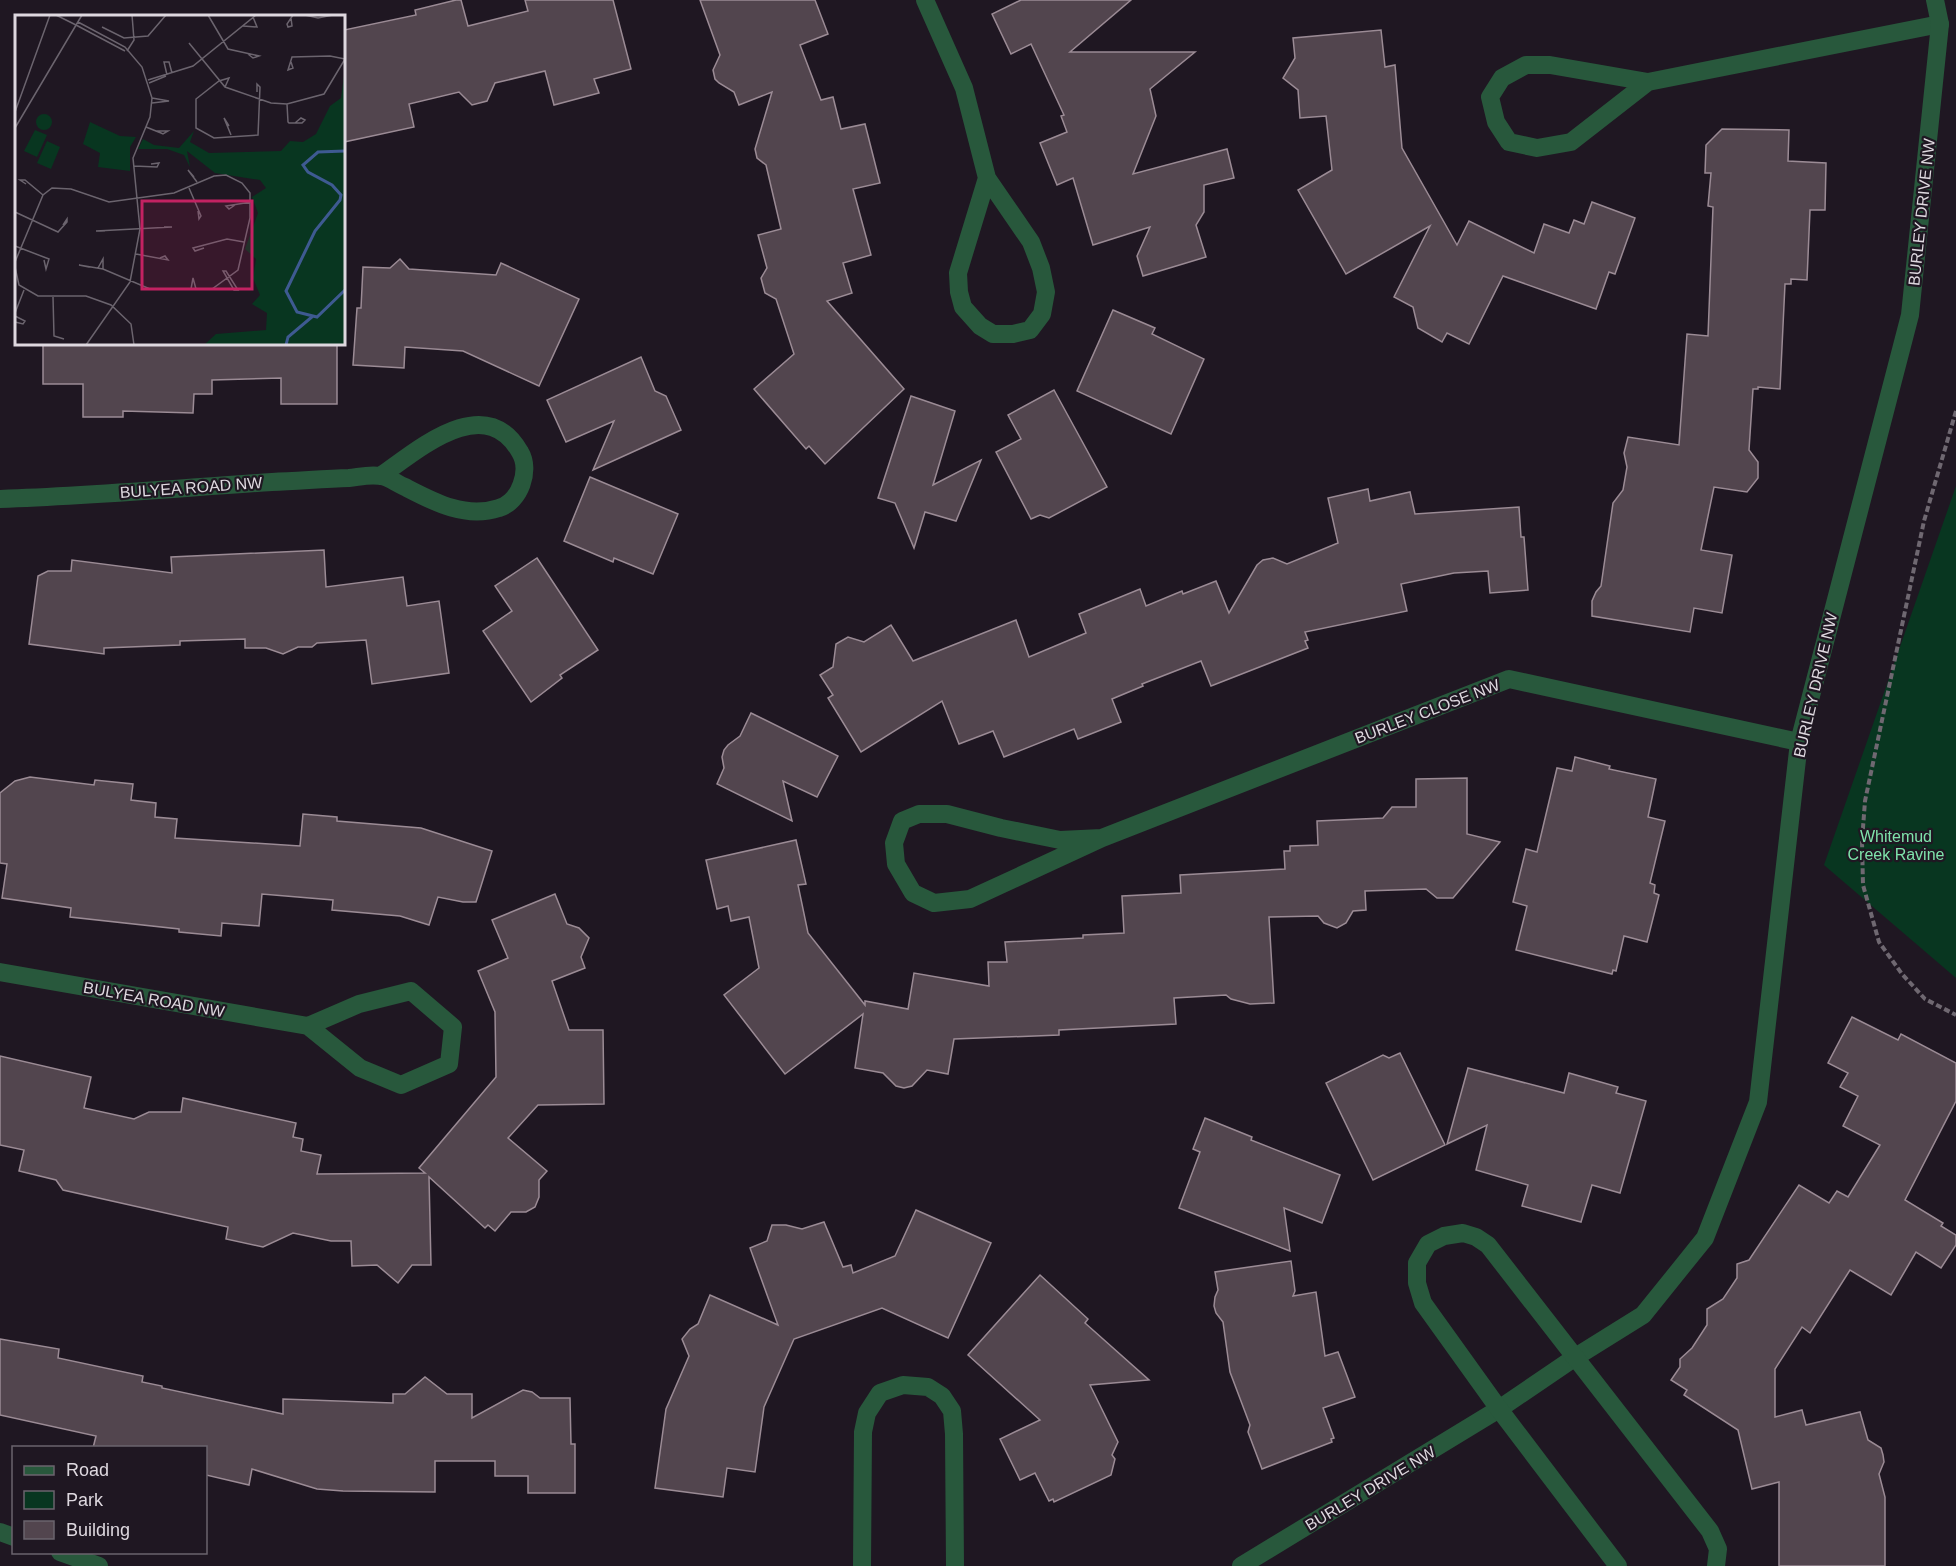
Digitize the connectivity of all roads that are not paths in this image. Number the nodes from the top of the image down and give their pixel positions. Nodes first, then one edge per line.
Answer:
1 (925, 0) edge
2 (1935, 0) edge
3 (1940, 24) junction
4 (1648, 82) junction
5 (987, 178) junction
6 (382, 476) junction
7 (0, 499) edge
8 (1799, 742) junction
9 (1102, 838) junction
10 (0, 972) edge
11 (308, 1026) junction
12 (1574, 1358) junction
13 (1498, 1409) junction
14 (66, 1554) edge
15 (99, 1566) edge
16 (862, 1566) edge
17 (955, 1566) edge
18 (1241, 1566) edge
19 (1618, 1566) edge
20 (1716, 1566) edge

1 - 5 street
2 - 3 street, BURLEY DRIVE NW
3 - 4 street
3 - 8 street, BURLEY DRIVE NW
4 - 4 street
5 - 5 street
6 - 6 street
6 - 7 street, BULYEA ROAD NW
8 - 9 street, BURLEY CLOSE NW
8 - 12 street, BURLEY DRIVE NW
9 - 9 street, BURLEY CLOSE NW
10 - 11 street, BULYEA ROAD NW
11 - 11 street, BULYEA ROAD NW
12 - 13 street, BURLEY DRIVE NW
12 - 13 street
12 - 20 street
13 - 18 street, BURLEY DRIVE NW
13 - 19 street
14 - 15 street
16 - 17 street

